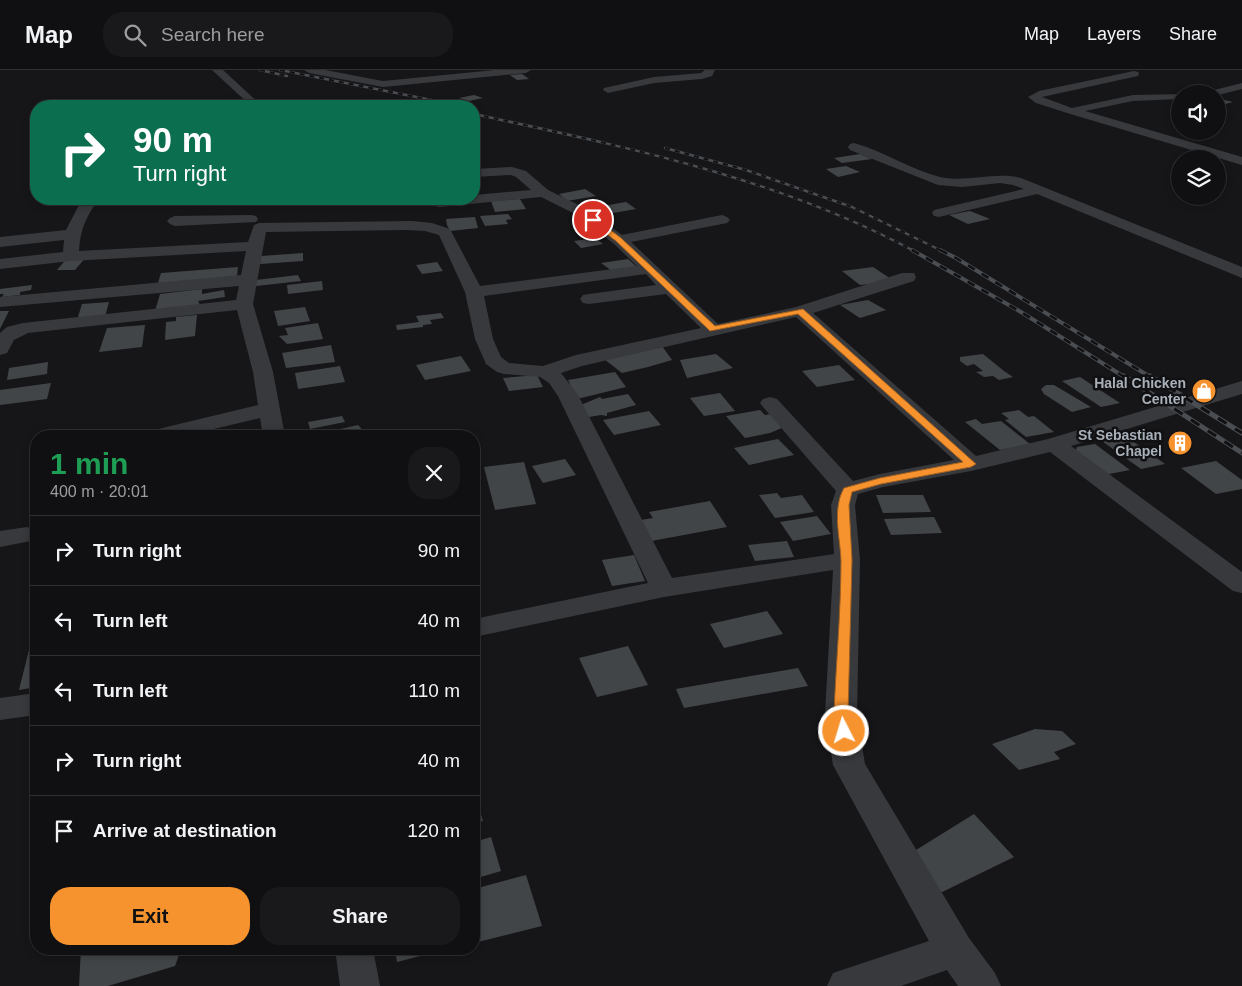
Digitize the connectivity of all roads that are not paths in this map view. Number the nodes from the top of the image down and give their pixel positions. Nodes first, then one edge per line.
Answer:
1 (217, 70) edge
2 (309, 70) edge
3 (526, 70) edge
4 (710, 70) edge
5 (468, 73) edge
6 (1134, 74) dead end
7 (1242, 86) edge
8 (608, 90) dead end
9 (1226, 90) edge
10 (1171, 96) edge
11 (1226, 97) edge
12 (1234, 99) dead end
13 (250, 100) edge
14 (1071, 111) junction
15 (854, 146) dead end
16 (1242, 161) edge
17 (480, 173) edge
18 (949, 183) junction
19 (1038, 190) junction
20 (543, 193) junction
21 (480, 198) edge
22 (992, 201) junction
23 (86, 205) edge
24 (244, 205) edge
25 (939, 213) dead end
26 (722, 220) dead end
27 (175, 221) dead end
28 (255, 224) junction
29 (72, 234) junction
30 (619, 240) junction
31 (0, 242) edge
32 (256, 246) junction
33 (71, 256) junction
34 (0, 264) edge
35 (649, 269) junction
36 (1242, 273) edge
37 (908, 277) dead end
38 (248, 280) junction
39 (669, 288) junction
40 (474, 292) junction
41 (590, 299) dead end
42 (0, 302) edge
43 (244, 304) junction
44 (800, 311) junction
45 (713, 329) junction
46 (0, 349) edge
47 (545, 372) junction
48 (1242, 387) edge
49 (770, 403) dead end
50 (269, 410) junction
51 (184, 430) edge
52 (273, 430) edge
53 (1054, 444) junction
54 (971, 464) junction
55 (848, 490) junction
56 (27, 535) dead end
57 (0, 540) edge
58 (846, 560) junction
59 (1242, 585) edge
60 (664, 588) junction
61 (480, 627) edge
62 (30, 705) edge
63 (0, 709) edge
64 (955, 950) junction
65 (355, 955) edge
66 (360, 986) edge
67 (847, 986) edge
68 (981, 986) edge

1 - 13 street
2 - 5 street
3 - 5 street
4 - 8 street
6 - 14 street
7 - 9 street
10 - 14 street
11 - 12 street
14 - 16 street
15 - 18 street
17 - 20 street
18 - 19 street
18 - 22 street
19 - 22 street
19 - 36 street
20 - 21 street
20 - 30 street
22 - 25 street
23 - 29 street
24 - 28 street
26 - 30 street
27 - 28 street
28 - 32 street
28 - 40 street
29 - 31 street
29 - 33 street
30 - 35 street
32 - 33 street
32 - 38 street
33 - 34 street
35 - 39 street
35 - 40 street
37 - 44 street
38 - 42 street
38 - 43 street
39 - 41 street
39 - 45 street
40 - 47 street
43 - 46 street
43 - 50 street
44 - 45 street
44 - 54 street
45 - 47 street
47 - 60 street
48 - 53 street
49 - 55 street
50 - 51 street
50 - 52 street
53 - 54 street
53 - 59 street
54 - 55 street
55 - 58 street
56 - 57 street
58 - 60 street
58 - 64 street
60 - 61 street
62 - 63 street
64 - 67 street
64 - 68 street
65 - 66 street

